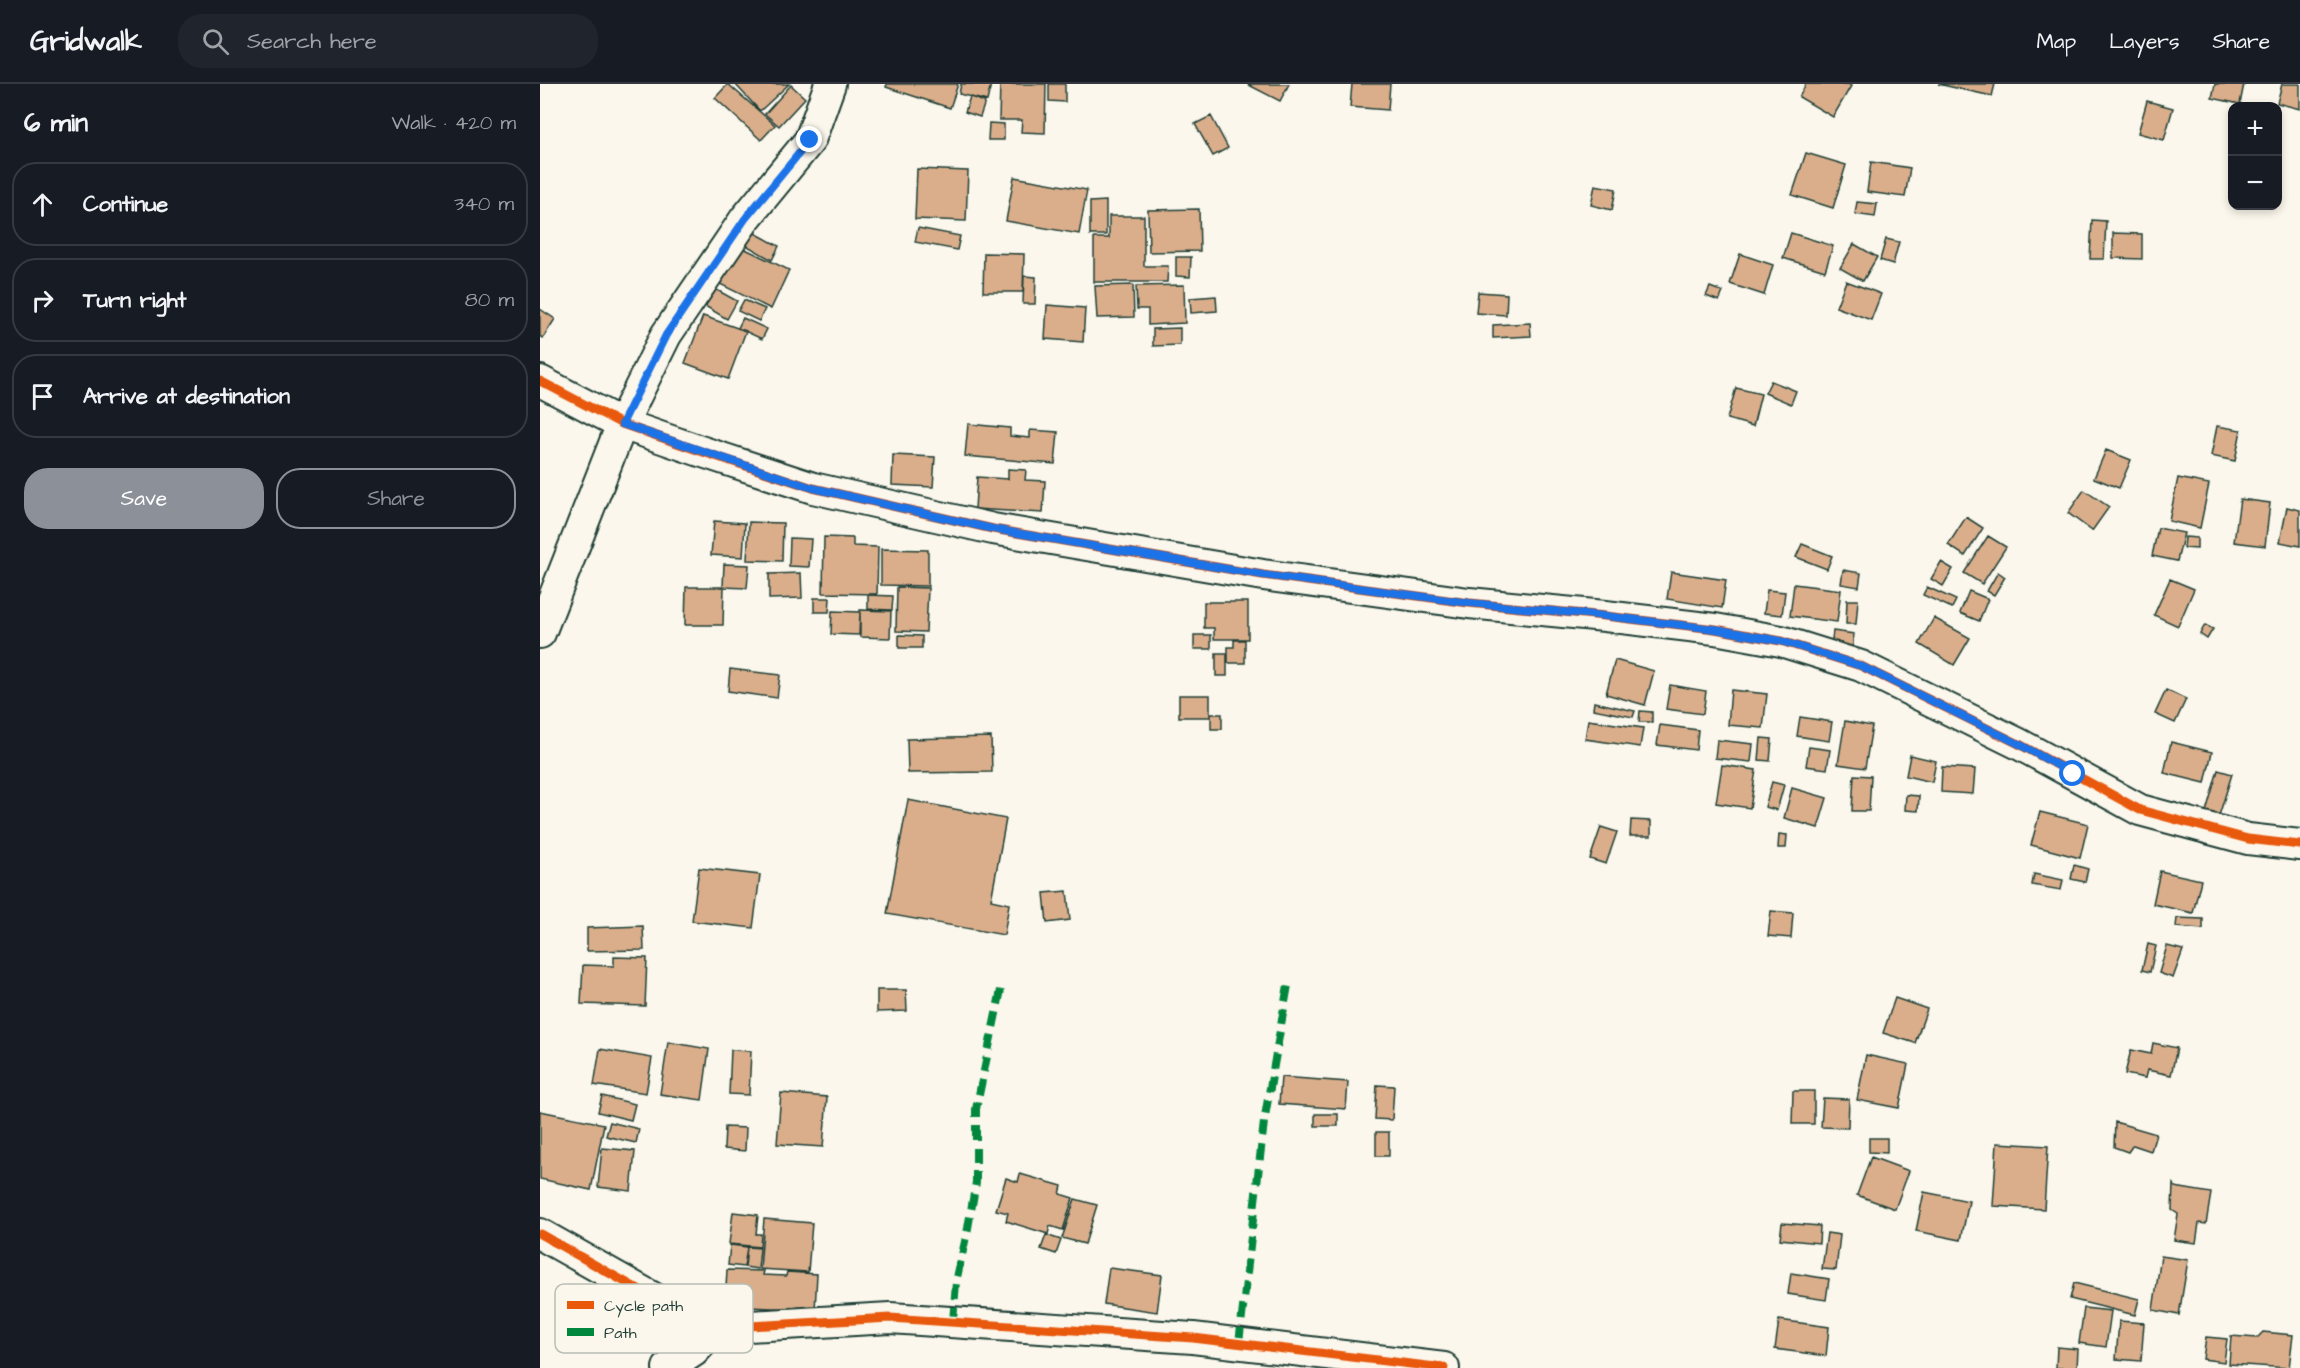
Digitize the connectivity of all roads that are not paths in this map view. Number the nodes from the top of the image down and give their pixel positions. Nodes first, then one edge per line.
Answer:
1 (830, 84) edge
2 (540, 381) edge
3 (622, 424) junction
4 (540, 633) edge
5 (2300, 845) edge
6 (540, 1234) edge
7 (629, 1284) edge
8 (753, 1326) edge
9 (691, 1353) edge
10 (668, 1368) edge
11 (1444, 1368) edge

1 - 3 street
2 - 3 street
3 - 4 street
3 - 5 street
6 - 7 street
8 - 11 street
9 - 10 street

